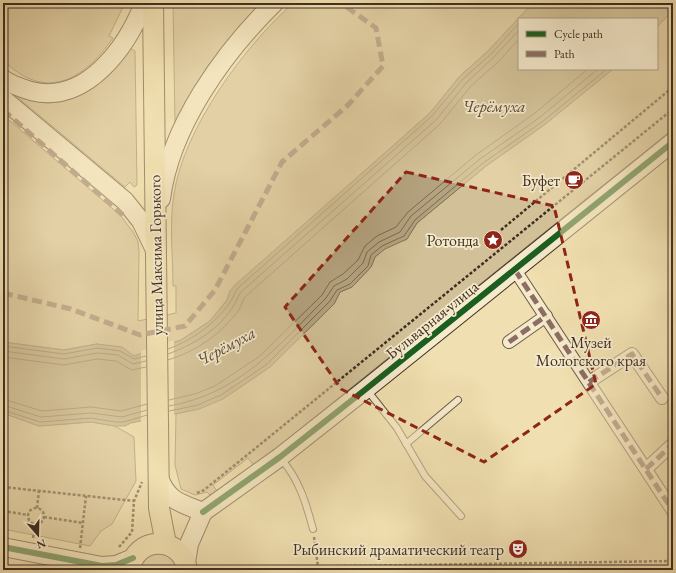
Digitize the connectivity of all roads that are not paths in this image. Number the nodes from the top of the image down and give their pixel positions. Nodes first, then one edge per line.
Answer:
1 (144, 3) edge
2 (153, 3) edge
3 (274, 3) edge
4 (3, 79) edge
5 (3, 99) edge
6 (673, 142) edge
7 (156, 257) junction
8 (515, 270) junction
9 (546, 316) junction
10 (509, 342) dead end
11 (589, 382) junction
12 (366, 389) junction
13 (662, 398) dead end
14 (458, 400) dead end
15 (406, 444) junction
16 (673, 444) edge
17 (280, 457) junction
18 (158, 468) junction
19 (646, 469) junction
20 (673, 511) edge
21 (203, 512) junction
22 (462, 516) dead end
23 (313, 529) road end
24 (158, 544) junction
25 (3, 547) edge
26 (131, 564) edge
27 (186, 566) edge
28 (104, 568) edge

1 - 4 street
2 - 7 main road, улица Максима Горького
3 - 7 street
5 - 7 street
6 - 8 street, Бульварная улица
7 - 18 main road, улица Максима Горького
8 - 9 street
8 - 12 street, Бульварная улица
9 - 10 street
9 - 11 street
11 - 13 street
11 - 19 street
12 - 15 lane
12 - 17 street, Бульварная улица
14 - 15 lane
15 - 22 lane
16 - 19 street
17 - 21 street, Бульварная улица
17 - 23 lane
18 - 21 street
18 - 24 main road, улица Максима Горького
19 - 20 street
21 - 27 street
24 - 26 main road
24 - 27 main road
25 - 28 street
26 - 28 street

